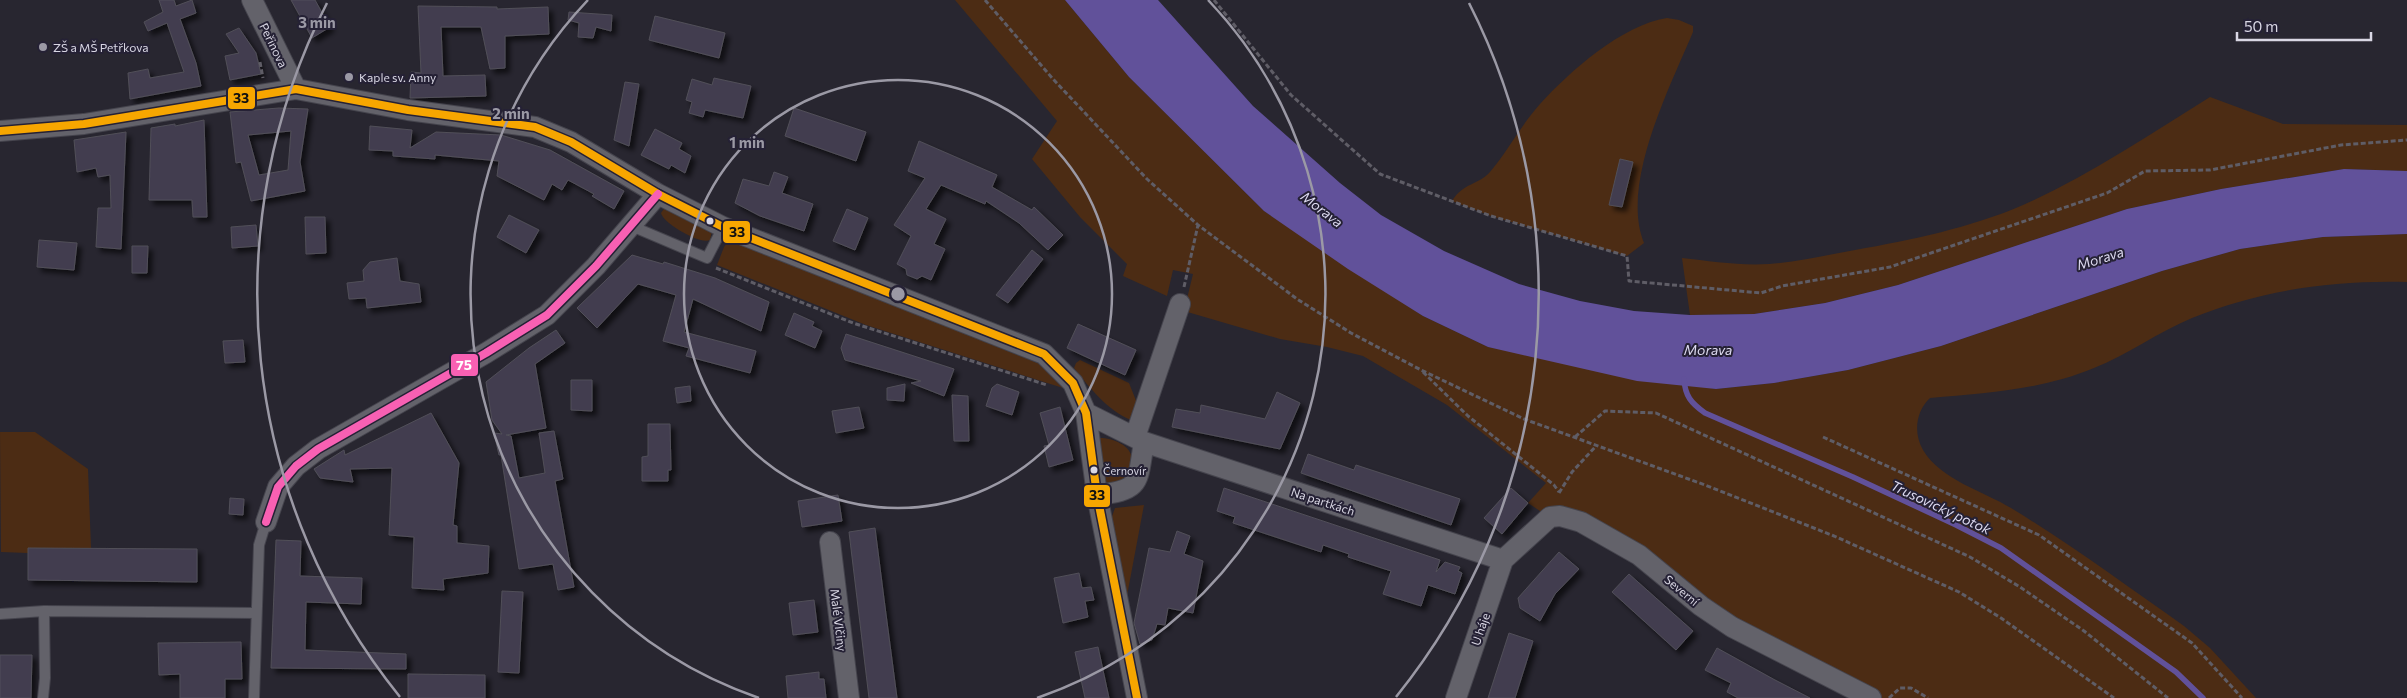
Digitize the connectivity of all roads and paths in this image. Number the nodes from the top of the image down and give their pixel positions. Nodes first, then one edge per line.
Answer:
1 (252, 0) edge
2 (985, 0) edge
3 (1214, 0) edge
4 (296, 89) junction
5 (0, 131) edge
6 (2407, 140) edge
7 (658, 194) junction
8 (629, 225) junction
9 (1198, 225) junction
10 (723, 227) junction
11 (707, 258) junction
12 (1180, 304) joint
13 (1421, 370) junction
14 (1049, 385) dead end
15 (1086, 413) junction
16 (1575, 437) junction
17 (1823, 437) dead end
18 (1139, 440) junction
19 (1597, 445) junction
20 (1559, 492) junction
21 (1097, 495) junction
22 (1553, 517) junction
23 (266, 522) joint
24 (830, 542) dead end
25 (1503, 560) junction
26 (44, 611) junction
27 (256, 613) junction
28 (0, 614) edge
29 (43, 698) edge
30 (254, 698) edge
31 (849, 698) edge
32 (1137, 698) edge
33 (1456, 698) edge
34 (1871, 698) edge
35 (1889, 698) edge
36 (1928, 698) edge
37 (2114, 698) edge
38 (2168, 698) edge
39 (2242, 698) edge

1 - 4 street, Peřinova
2 - 9 path
3 - 6 path
4 - 5 street
4 - 7 street
7 - 8 street
7 - 10 street
8 - 11 lane
8 - 23 street
9 - 12 path
9 - 13 path
10 - 11 lane
10 - 15 street
11 - 14 path
12 - 18 street
13 - 16 path
13 - 20 path
15 - 18 street, Na partkách
15 - 21 street
16 - 19 path
16 - 38 path
17 - 39 path
18 - 21 street
18 - 25 street, Na partkách
19 - 20 path
19 - 37 path
20 - 22 path
21 - 32 street
22 - 25 street
22 - 34 street, Severní
23 - 27 lane
24 - 31 street, Malé Vlčiny
25 - 33 street, U háje
26 - 27 lane
26 - 28 lane
26 - 29 lane
27 - 30 lane
35 - 36 path

